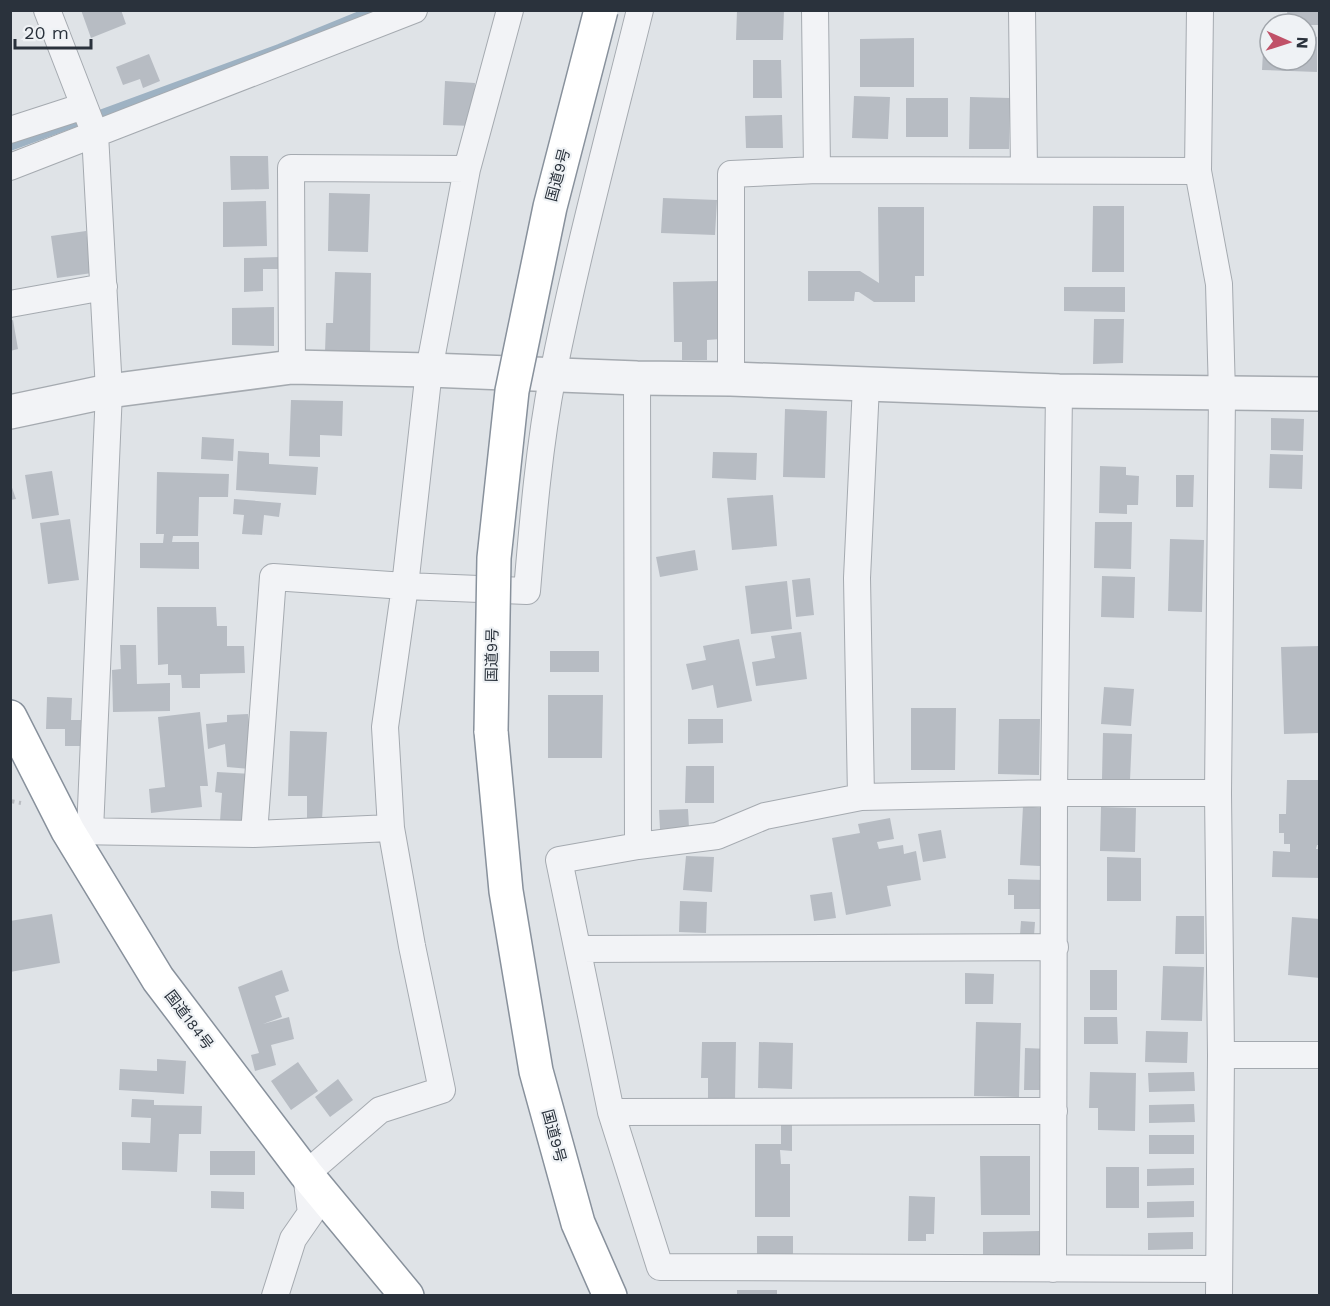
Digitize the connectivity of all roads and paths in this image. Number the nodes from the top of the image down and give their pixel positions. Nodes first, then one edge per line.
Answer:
1 (47, 10) edge
2 (510, 10) edge
3 (601, 10) edge
4 (640, 10) edge
5 (815, 10) edge
6 (1022, 10) edge
7 (1200, 10) edge
8 (413, 11) edge
9 (84, 106) junction
10 (10, 130) edge
11 (95, 134) junction
12 (10, 166) edge
13 (467, 169) junction
14 (817, 170) junction
15 (1024, 170) junction
16 (1198, 171) junction
17 (104, 287) junction
18 (10, 304) edge
19 (292, 367) junction
20 (429, 370) junction
21 (553, 375) junction
22 (637, 378) junction
23 (731, 379) junction
24 (866, 385) junction
25 (109, 391) junction
26 (1059, 391) junction
27 (1222, 394) junction
28 (1320, 394) edge
29 (10, 412) edge
30 (405, 586) junction
31 (10, 717) edge
32 (1054, 793) junction
33 (1218, 793) junction
34 (861, 797) junction
35 (391, 828) junction
36 (79, 831) junction
37 (254, 834) junction
38 (638, 846) junction
39 (1055, 947) junction
40 (578, 949) junction
41 (1221, 1055) junction
42 (1320, 1055) edge
43 (1054, 1111) junction
44 (611, 1112) junction
45 (306, 1174) junction
46 (1053, 1269) junction
47 (1219, 1269) junction
48 (275, 1296) edge
49 (407, 1296) edge
50 (610, 1296) edge
51 (1219, 1296) edge

1 - 9 street
2 - 13 street
3 - 50 highway, 国道9号, bridge
4 - 21 street
5 - 14 street
6 - 15 street
7 - 16 street
8 - 11 street
9 - 10 street
9 - 11 street
11 - 12 street
11 - 17 street
13 - 19 street
13 - 20 street
14 - 15 street
14 - 23 street
15 - 16 street
16 - 27 street
17 - 18 street
17 - 25 street
19 - 20 street
19 - 25 street
20 - 21 street
20 - 30 street
21 - 22 street
21 - 30 street
22 - 23 street
22 - 38 street
23 - 24 street
24 - 26 street
24 - 34 street
25 - 29 street
25 - 36 street
26 - 27 street
26 - 32 street
27 - 28 street
27 - 33 street
30 - 35 street
30 - 37 street
31 - 36 highway, 国道184号
32 - 33 street
32 - 34 street
32 - 39 street
33 - 41 street
34 - 38 street
35 - 37 street
35 - 45 street
36 - 37 street
36 - 45 highway, 国道184号
38 - 40 street
39 - 40 street
39 - 43 street
40 - 44 street
41 - 42 street
41 - 47 street
43 - 44 street
43 - 46 street
44 - 46 street
45 - 48 street
45 - 49 highway, 国道184号
46 - 47 street
47 - 51 street

